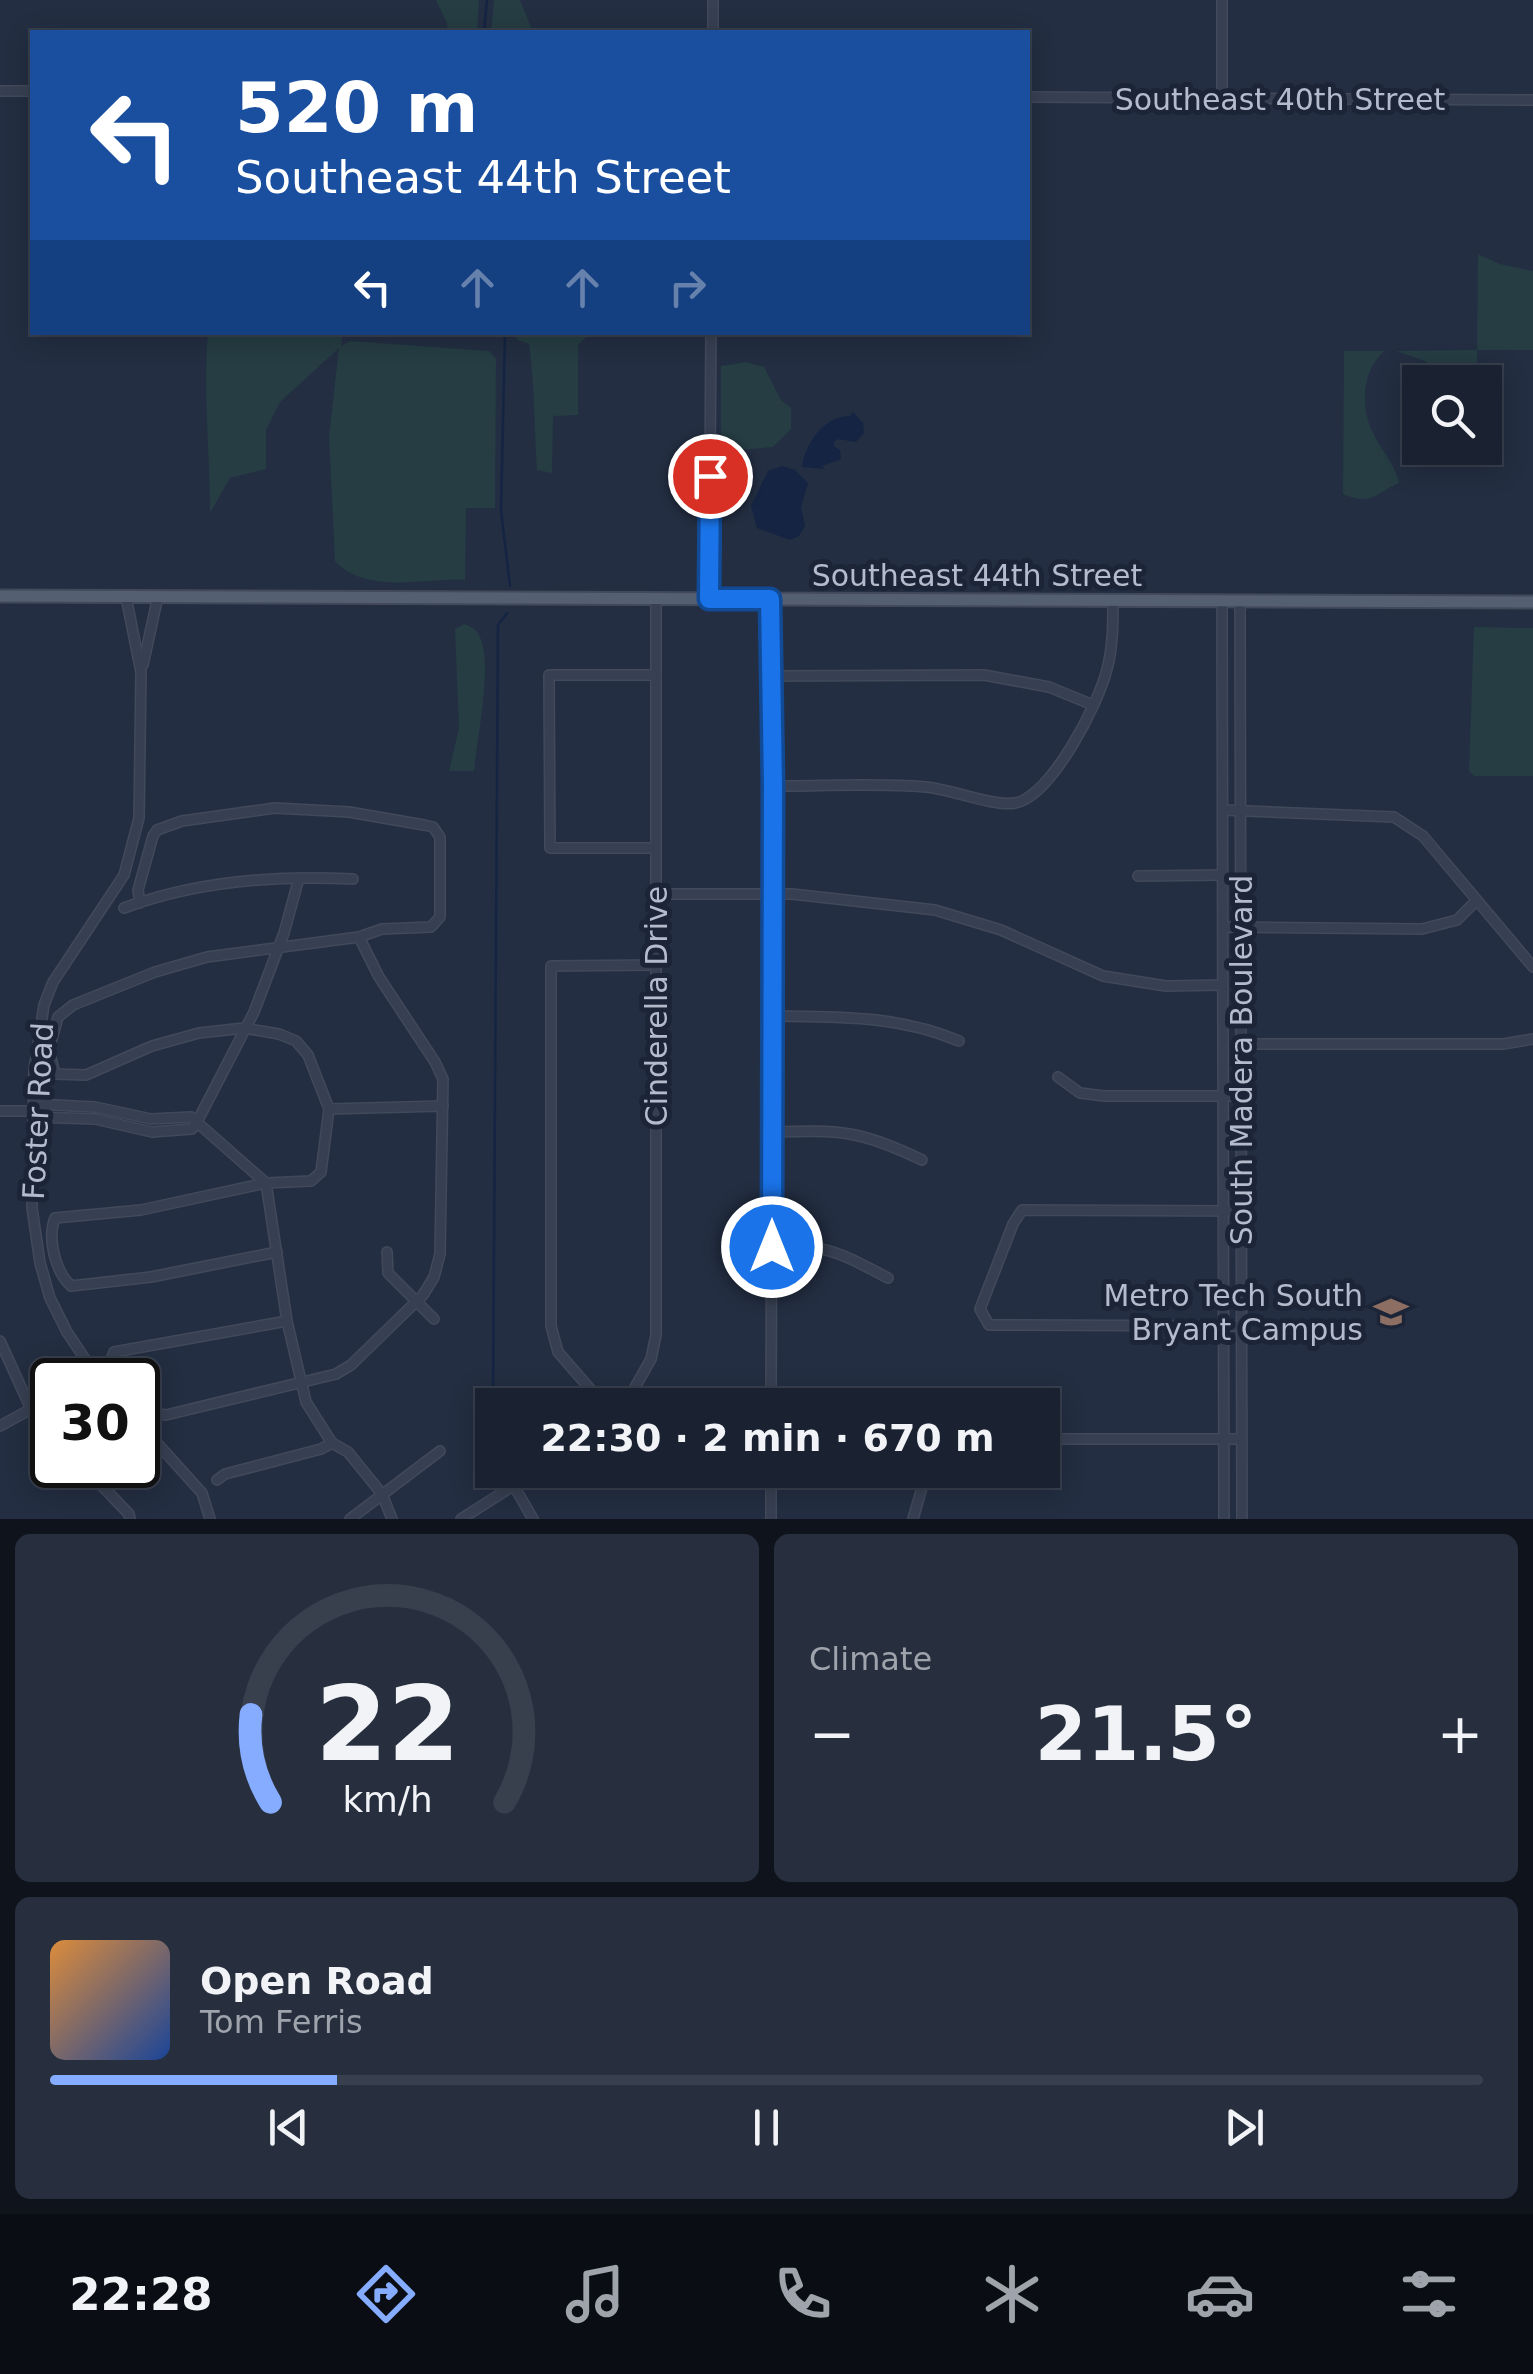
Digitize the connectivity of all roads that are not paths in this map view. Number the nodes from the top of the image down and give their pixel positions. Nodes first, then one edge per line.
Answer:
1 (713, 0) edge
2 (1222, 0) edge
3 (712, 30) edge
4 (0, 91) edge
5 (30, 91) edge
6 (1030, 98) edge
7 (1222, 98) junction
8 (1533, 100) edge
9 (711, 335) edge
10 (0, 596) edge
11 (158, 596) junction
12 (126, 597) junction
13 (656, 599) junction
14 (709, 599) junction
15 (770, 599) junction
16 (1113, 601) junction
17 (1222, 601) junction
18 (1240, 601) junction
19 (1533, 602) edge
20 (141, 672) junction
21 (656, 675) junction
22 (770, 676) junction
23 (1093, 704) junction
24 (773, 786) junction
25 (1224, 810) junction
26 (1242, 812) junction
27 (656, 848) junction
28 (1224, 875) junction
29 (1138, 876) dead end
30 (299, 878) junction
31 (353, 879) dead end
32 (655, 894) junction
33 (772, 894) junction
34 (1476, 900) junction
35 (140, 902) junction
36 (124, 908) dead end
37 (1224, 927) junction
38 (1241, 927) junction
39 (359, 938) junction
40 (278, 946) junction
41 (655, 965) junction
42 (1533, 967) edge
43 (1223, 985) junction
44 (772, 1016) junction
45 (244, 1028) junction
46 (1533, 1039) edge
47 (959, 1041) dead end
48 (1242, 1044) junction
49 (1058, 1077) dead end
50 (1223, 1096) junction
51 (1242, 1096) junction
52 (443, 1106) junction
53 (330, 1109) junction
54 (0, 1111) edge
55 (34, 1111) junction
56 (197, 1122) junction
57 (772, 1132) junction
58 (922, 1160) dead end
59 (266, 1183) junction
60 (1223, 1211) junction
61 (1241, 1212) junction
62 (772, 1247) junction
63 (277, 1252) junction
64 (387, 1252) dead end
65 (888, 1278) dead end
66 (416, 1302) junction
67 (434, 1319) dead end
68 (288, 1321) junction
69 (1224, 1326) junction
70 (1241, 1326) junction
71 (0, 1342) edge
72 (85, 1358) edge
73 (112, 1358) edge
74 (300, 1385) junction
75 (589, 1388) edge
76 (637, 1388) edge
77 (770, 1388) edge
78 (30, 1404) edge
79 (30, 1409) edge
80 (160, 1415) edge
81 (0, 1426) edge
82 (1060, 1439) edge
83 (1224, 1439) junction
84 (1241, 1439) junction
85 (332, 1443) junction
86 (160, 1444) edge
87 (440, 1451) dead end
88 (217, 1480) dead end
89 (104, 1488) edge
90 (511, 1488) edge
91 (515, 1488) edge
92 (771, 1488) edge
93 (921, 1488) edge
94 (382, 1494) junction
95 (130, 1519) edge
96 (210, 1519) edge
97 (350, 1519) edge
98 (392, 1519) edge
99 (461, 1519) edge
100 (533, 1519) edge
101 (771, 1519) edge
102 (912, 1519) edge
103 (1224, 1519) edge
104 (1242, 1519) edge

1 - 3 street
2 - 7 street
4 - 5 street
6 - 7 street, Southeast 40th Street
7 - 8 street, Southeast 40th Street
9 - 14 street
10 - 12 main road, Southeast 44th Street
11 - 12 main road, Southeast 44th Street
11 - 13 main road, Southeast 44th Street
11 - 20 street, Foster Road
12 - 20 street, Foster Road
13 - 14 main road, Southeast 44th Street
13 - 21 street, Cinderella Drive
14 - 15 main road, Southeast 44th Street
15 - 16 main road, Southeast 44th Street
15 - 22 street
16 - 17 main road, Southeast 44th Street
16 - 23 street
17 - 18 main road, Southeast 44th Street
17 - 25 street, South Madera Boulevard
18 - 19 main road, Southeast 44th Street
18 - 26 street, South Madera Boulevard
20 - 55 street, Foster Road
21 - 27 street, Cinderella Drive
21 - 27 street
22 - 23 street
22 - 24 street
23 - 24 street
24 - 33 street
25 - 26 street
25 - 28 street, South Madera Boulevard
26 - 34 street
26 - 38 street, South Madera Boulevard
27 - 32 street, Cinderella Drive
28 - 29 street
28 - 37 street, South Madera Boulevard
30 - 31 street
30 - 35 street
30 - 40 street
32 - 33 street
32 - 41 street, Cinderella Drive
33 - 43 street
33 - 44 street
34 - 38 street
34 - 42 street
35 - 36 street
35 - 39 street
37 - 38 street
37 - 43 street, South Madera Boulevard
38 - 48 street, South Madera Boulevard
39 - 40 street
39 - 52 street
40 - 45 street
40 - 45 street
41 - 75 street
41 - 76 street, Cinderella Drive
43 - 50 street, South Madera Boulevard
44 - 47 street
44 - 57 street
45 - 53 street
45 - 56 street
46 - 48 street
48 - 51 street, South Madera Boulevard
49 - 50 street
50 - 51 street
50 - 60 street, South Madera Boulevard
51 - 61 street, South Madera Boulevard
52 - 53 street
52 - 66 street
53 - 59 street
54 - 55 street
55 - 56 street
55 - 72 street, Foster Road
56 - 59 street
57 - 58 street
57 - 62 street
59 - 63 street
59 - 63 street
60 - 61 street
60 - 69 street, South Madera Boulevard
60 - 69 street
61 - 70 street, South Madera Boulevard
62 - 65 street
62 - 77 street
63 - 68 street
64 - 66 street
66 - 67 street
66 - 74 street
68 - 73 street
68 - 74 street
69 - 70 street
69 - 83 street, South Madera Boulevard
70 - 84 street, South Madera Boulevard
71 - 78 street
74 - 80 street
74 - 85 street
79 - 81 street
82 - 83 street
83 - 84 street
83 - 103 street, South Madera Boulevard
84 - 104 street, South Madera Boulevard
85 - 88 street
85 - 94 street
86 - 96 street
87 - 94 street
89 - 95 street
90 - 99 street
91 - 100 street
92 - 101 street
93 - 102 street
94 - 97 street
94 - 98 street

